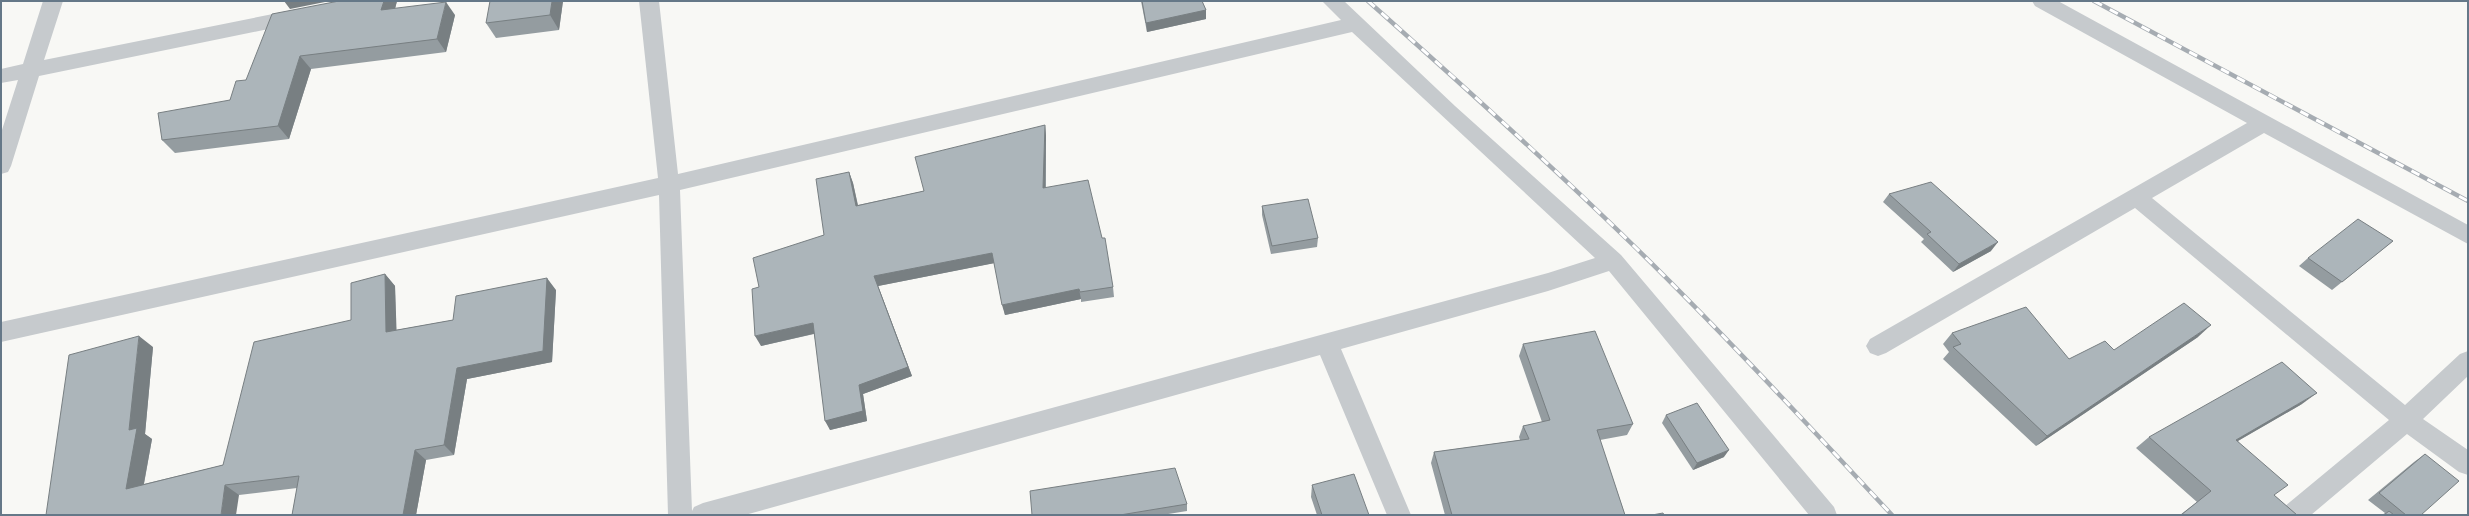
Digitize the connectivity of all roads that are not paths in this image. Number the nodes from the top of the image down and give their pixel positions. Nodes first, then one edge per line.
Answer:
1 (53, 1) edge
2 (649, 1) edge
3 (1332, 1) edge
4 (2042, 1) edge
5 (318, 12) edge
6 (1355, 24) junction
7 (32, 70) junction
8 (1, 76) edge
9 (2264, 123) junction
10 (1, 166) edge
11 (669, 184) junction
12 (2136, 197) junction
13 (2468, 235) edge
14 (1613, 260) junction
15 (1, 332) edge
16 (1326, 344) junction
17 (1878, 346) dead end
18 (2468, 360) edge
19 (2406, 420) junction
20 (2468, 464) edge
21 (680, 515) edge
22 (703, 515) edge
23 (1399, 515) edge
24 (1824, 515) edge
25 (2293, 515) edge

1 - 7 street
2 - 11 street
3 - 6 street
4 - 9 street
5 - 7 street
6 - 11 street
6 - 14 street
7 - 8 street
7 - 10 street
9 - 12 street
9 - 13 street
11 - 15 street
11 - 21 street
12 - 17 street
12 - 19 street
14 - 16 street
14 - 24 street
16 - 22 street
16 - 23 street
18 - 19 street
19 - 20 street
19 - 25 street

